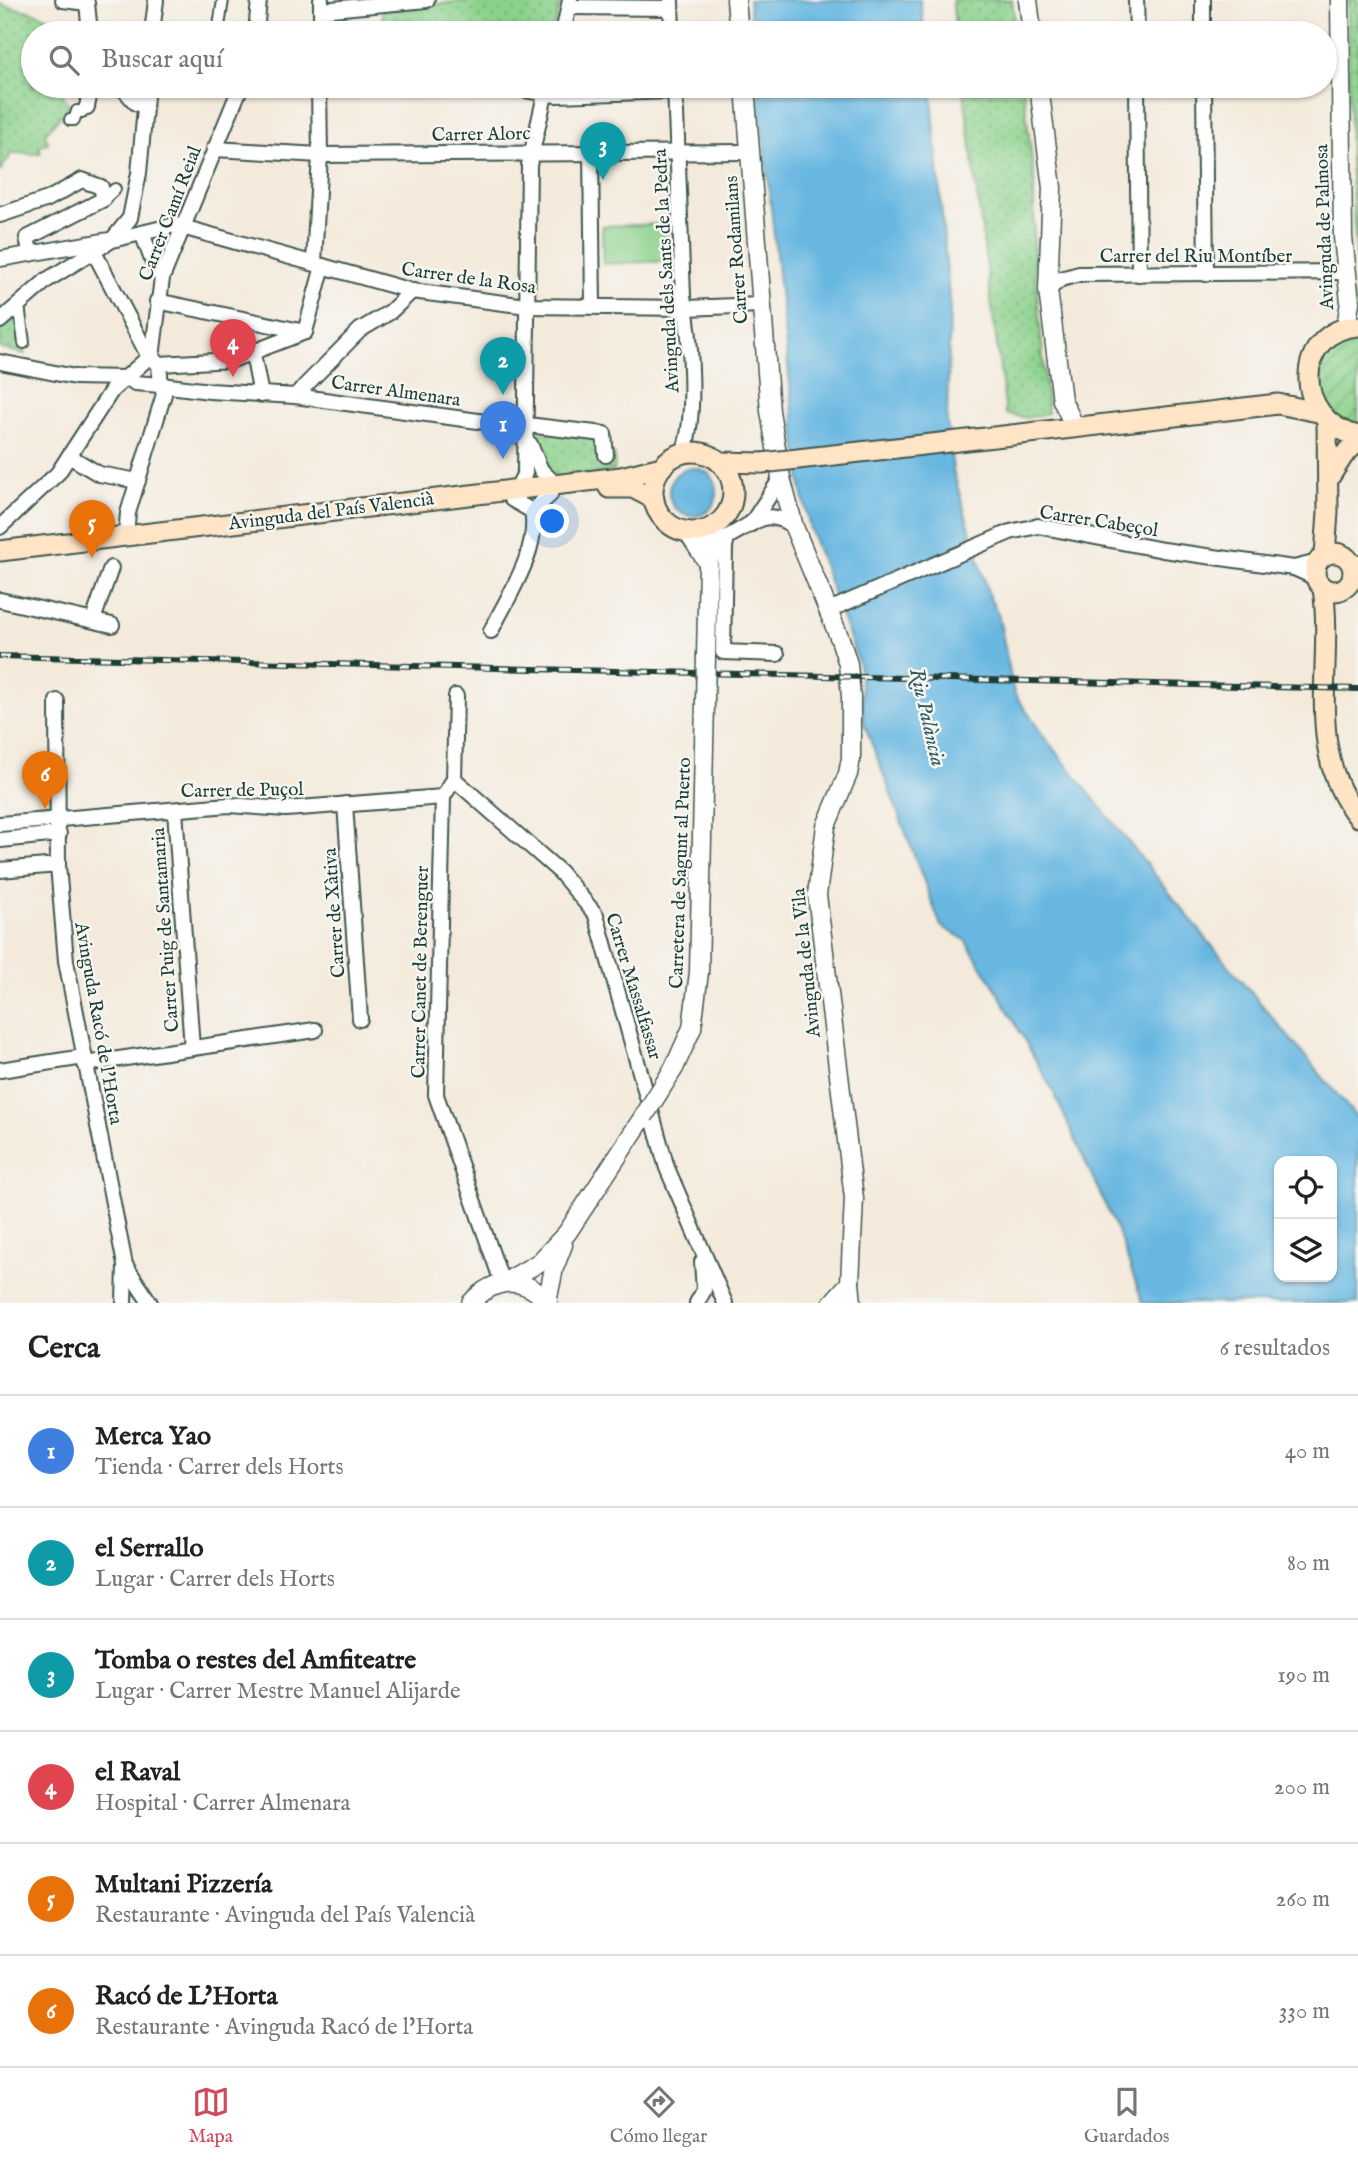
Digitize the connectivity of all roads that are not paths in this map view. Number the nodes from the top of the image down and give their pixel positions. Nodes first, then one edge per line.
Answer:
1 (63, 0) edge
2 (156, 0) edge
3 (223, 0) edge
4 (259, 0) edge
5 (426, 0) edge
6 (736, 0) edge
7 (1028, 0) edge
8 (1136, 0) edge
9 (1203, 0) edge
10 (1340, 0) edge
11 (569, 3) edge
12 (671, 4) edge
13 (321, 5) edge
14 (89, 21) edge
15 (153, 21) edge
16 (220, 21) edge
17 (257, 21) edge
18 (565, 21) edge
19 (738, 21) edge
20 (1031, 21) edge
21 (1136, 21) edge
22 (1203, 21) edge
23 (1337, 30) edge
24 (89, 98) edge
25 (132, 98) edge
26 (146, 98) edge
27 (236, 98) edge
28 (318, 98) edge
29 (544, 98) edge
30 (676, 98) edge
31 (746, 98) edge
32 (1041, 98) edge
33 (1137, 98) edge
34 (1204, 98) edge
35 (1335, 98) edge
36 (145, 106) junction
37 (87, 107) joint
38 (70, 120) dead end
39 (214, 149) junction
40 (532, 151) junction
41 (749, 152) junction
42 (591, 153) junction
43 (679, 153) junction
44 (320, 155) junction
45 (0, 215) edge
46 (181, 227) junction
47 (142, 233) junction
48 (112, 240) junction
49 (30, 251) junction
50 (94, 252) junction
51 (0, 259) edge
52 (318, 264) junction
53 (1348, 272) junction
54 (1139, 274) junction
55 (1206, 274) junction
56 (162, 278) junction
57 (1048, 290) junction
58 (412, 291) junction
59 (157, 301) junction
60 (19, 305) junction
61 (760, 305) junction
62 (527, 306) junction
63 (593, 306) junction
64 (686, 308) junction
65 (0, 321) edge
66 (1352, 326) edge
67 (305, 332) junction
68 (24, 343) dead end
69 (253, 354) junction
70 (153, 360) junction
71 (0, 362) edge
72 (128, 377) junction
73 (1308, 382) junction
74 (161, 385) junction
75 (261, 395) junction
76 (295, 396) junction
77 (1278, 404) junction
78 (1322, 417) junction
79 (527, 425) junction
80 (1066, 428) junction
81 (1358, 439) edge
82 (682, 453) junction
83 (606, 455) dead end
84 (69, 456) junction
85 (720, 462) junction
86 (762, 463) junction
87 (662, 467) junction
88 (780, 478) junction
89 (1329, 478) junction
90 (138, 481) junction
91 (553, 489) junction
92 (733, 490) junction
93 (514, 494) junction
94 (654, 499) junction
95 (532, 511) junction
96 (716, 525) junction
97 (750, 525) junction
98 (0, 527) edge
99 (794, 527) junction
100 (687, 531) junction
101 (126, 534) junction
102 (0, 551) edge
103 (0, 561) edge
104 (708, 563) junction
105 (111, 568) dead end
106 (1338, 571) edge
107 (0, 600) edge
108 (829, 610) junction
109 (93, 620) junction
110 (113, 625) dead end
111 (491, 631) dead end
112 (776, 654) dead end
113 (456, 695) dead end
114 (57, 701) dead end
115 (454, 779) junction
116 (443, 797) junction
117 (345, 804) junction
118 (175, 810) junction
119 (1358, 817) edge
120 (4, 824) edge
121 (58, 827) junction
122 (0, 840) edge
123 (58, 865) junction
124 (0, 870) edge
125 (360, 1019) dead end
126 (315, 1030) dead end
127 (192, 1048) junction
128 (85, 1060) junction
129 (0, 1070) edge
130 (567, 1233) junction
131 (701, 1254) junction
132 (125, 1265) junction
133 (505, 1281) junction
134 (850, 1283) junction
135 (547, 1302) edge
136 (124, 1303) edge
137 (150, 1303) edge
138 (471, 1303) edge
139 (697, 1303) edge
140 (725, 1303) edge
141 (832, 1303) edge
142 (852, 1303) edge

1 - 14 street
2 - 15 street
3 - 16 street
4 - 17 street
5 - 13 street
6 - 19 street
7 - 20 street
8 - 21 street
9 - 22 street
10 - 23 street, Avinguda de Palmosa
11 - 12 street
11 - 18 street
24 - 37 street
25 - 36 street
26 - 36 street
27 - 39 street, Carrer Camí Reial
28 - 44 street
29 - 40 street
30 - 43 street, Avinguda dels Sants de la Pedra
31 - 41 street, Carrer Rodamilans
32 - 57 street
33 - 54 street
34 - 55 street
35 - 53 street, Avinguda de Palmosa
36 - 48 street
37 - 38 street
39 - 44 street, Carrer Alorc
39 - 46 street, Carrer Camí Reial
40 - 42 street, Carrer Alorc
40 - 44 street, Carrer Alorc
40 - 62 street
41 - 43 street, Carrer Alorc
41 - 61 street, Carrer Rodamilans
42 - 43 street, Carrer Alorc
42 - 63 street
43 - 64 street, Avinguda dels Sants de la Pedra
44 - 52 street
45 - 49 street
46 - 47 street
46 - 52 street, Carrer de la Rosa
46 - 56 street, Carrer Camí Reial
47 - 48 street
47 - 56 street
48 - 49 street
48 - 50 street
49 - 51 street
50 - 60 street
50 - 70 street
52 - 58 street, Carrer de la Rosa
52 - 67 street
53 - 55 street, Carrer del Riu Montíber
53 - 66 street, Avinguda de Palmosa
54 - 55 street, Carrer del Riu Montíber
54 - 57 street, Carrer del Riu Montíber
56 - 59 street, Carrer Camí Reial
57 - 80 street
58 - 62 street, Carrer de la Rosa
58 - 76 street
59 - 67 street
59 - 70 street, Carrer Camí Reial
60 - 65 street
60 - 68 street
61 - 64 street, Carrer de la Rosa
61 - 88 street, Carrer Rodamilans
62 - 63 street, Carrer de la Rosa
62 - 79 street
63 - 64 street, Carrer de la Rosa
64 - 82 street, Avinguda dels Sants de la Pedra
66 - 73 main road
67 - 69 street
69 - 70 street
69 - 75 street
70 - 72 street
70 - 74 street
71 - 72 street, Carrer Almenara
72 - 74 street, Carrer Almenara
72 - 84 street
73 - 77 main road
73 - 78 main road
74 - 75 street, Carrer Almenara
74 - 90 street
75 - 76 street, Carrer Almenara
76 - 79 street, Carrer Almenara
77 - 78 main road
77 - 80 main road
78 - 81 main road
78 - 89 main road
79 - 83 street, Carrer Almenara
79 - 91 street
79 - 93 street
80 - 86 main road, bridge
81 - 89 main road
82 - 85 main road
82 - 87 main road
84 - 90 street
84 - 98 street
85 - 86 main road
85 - 92 main road
86 - 92 main road
87 - 91 main road, Avinguda del País Valencià
87 - 94 main road
88 - 97 street
88 - 99 street, Avinguda de la Vila
89 - 106 main road
90 - 101 street
91 - 93 main road, Avinguda del País Valencià
91 - 94 main road, Avinguda del País Valencià
91 - 95 street
92 - 96 main road
93 - 95 street
93 - 101 main road, Avinguda del País Valencià
93 - 103 main road, Avinguda del País Valencià
94 - 100 main road
95 - 111 street
96 - 100 main road
96 - 104 street, Carretera de Sagunt al Puerto
97 - 99 street
97 - 112 street
99 - 108 street, Avinguda de la Vila
100 - 104 street
101 - 102 main road, Avinguda del País Valencià
104 - 130 street, Carretera de Sagunt al Puerto, bridge
105 - 109 street
106 - 108 street, Carrer Cabeçol
106 - 119 main road
107 - 109 street
108 - 134 street, Avinguda de la Vila
109 - 110 street
113 - 115 street
114 - 121 street, Avinguda Racó de l'Horta
115 - 116 street
115 - 131 street, Carrer Massalfassar
116 - 117 street, Carrer de Puçol
116 - 133 street, Carrer Canet de Berenguer
117 - 118 street, Carrer de Puçol
117 - 125 street, Carrer de Xàtiva
118 - 121 street, Carrer de Puçol
118 - 127 street, Carrer Puig de Santamaria
120 - 121 street, Carrer de Puçol
120 - 122 street
121 - 122 street, Carrer de Puçol
121 - 123 street, Avinguda Racó de l'Horta
123 - 124 street
123 - 128 street, Avinguda Racó de l'Horta
126 - 127 street
127 - 128 street
128 - 129 street
128 - 132 street, Avinguda Racó de l'Horta
130 - 133 street, Carretera de Sagunt al Puerto
130 - 135 street, Carretera de Sagunt al Puerto
131 - 139 street, Carrer Massalfassar
131 - 140 street, Carrer Massalfassar
132 - 136 street, Avinguda Racó de l'Horta
132 - 137 street, Avinguda Racó de l'Horta
133 - 135 street
133 - 138 street, Carretera de Sagunt al Puerto
134 - 141 street
134 - 142 street, Avinguda de la Vila

